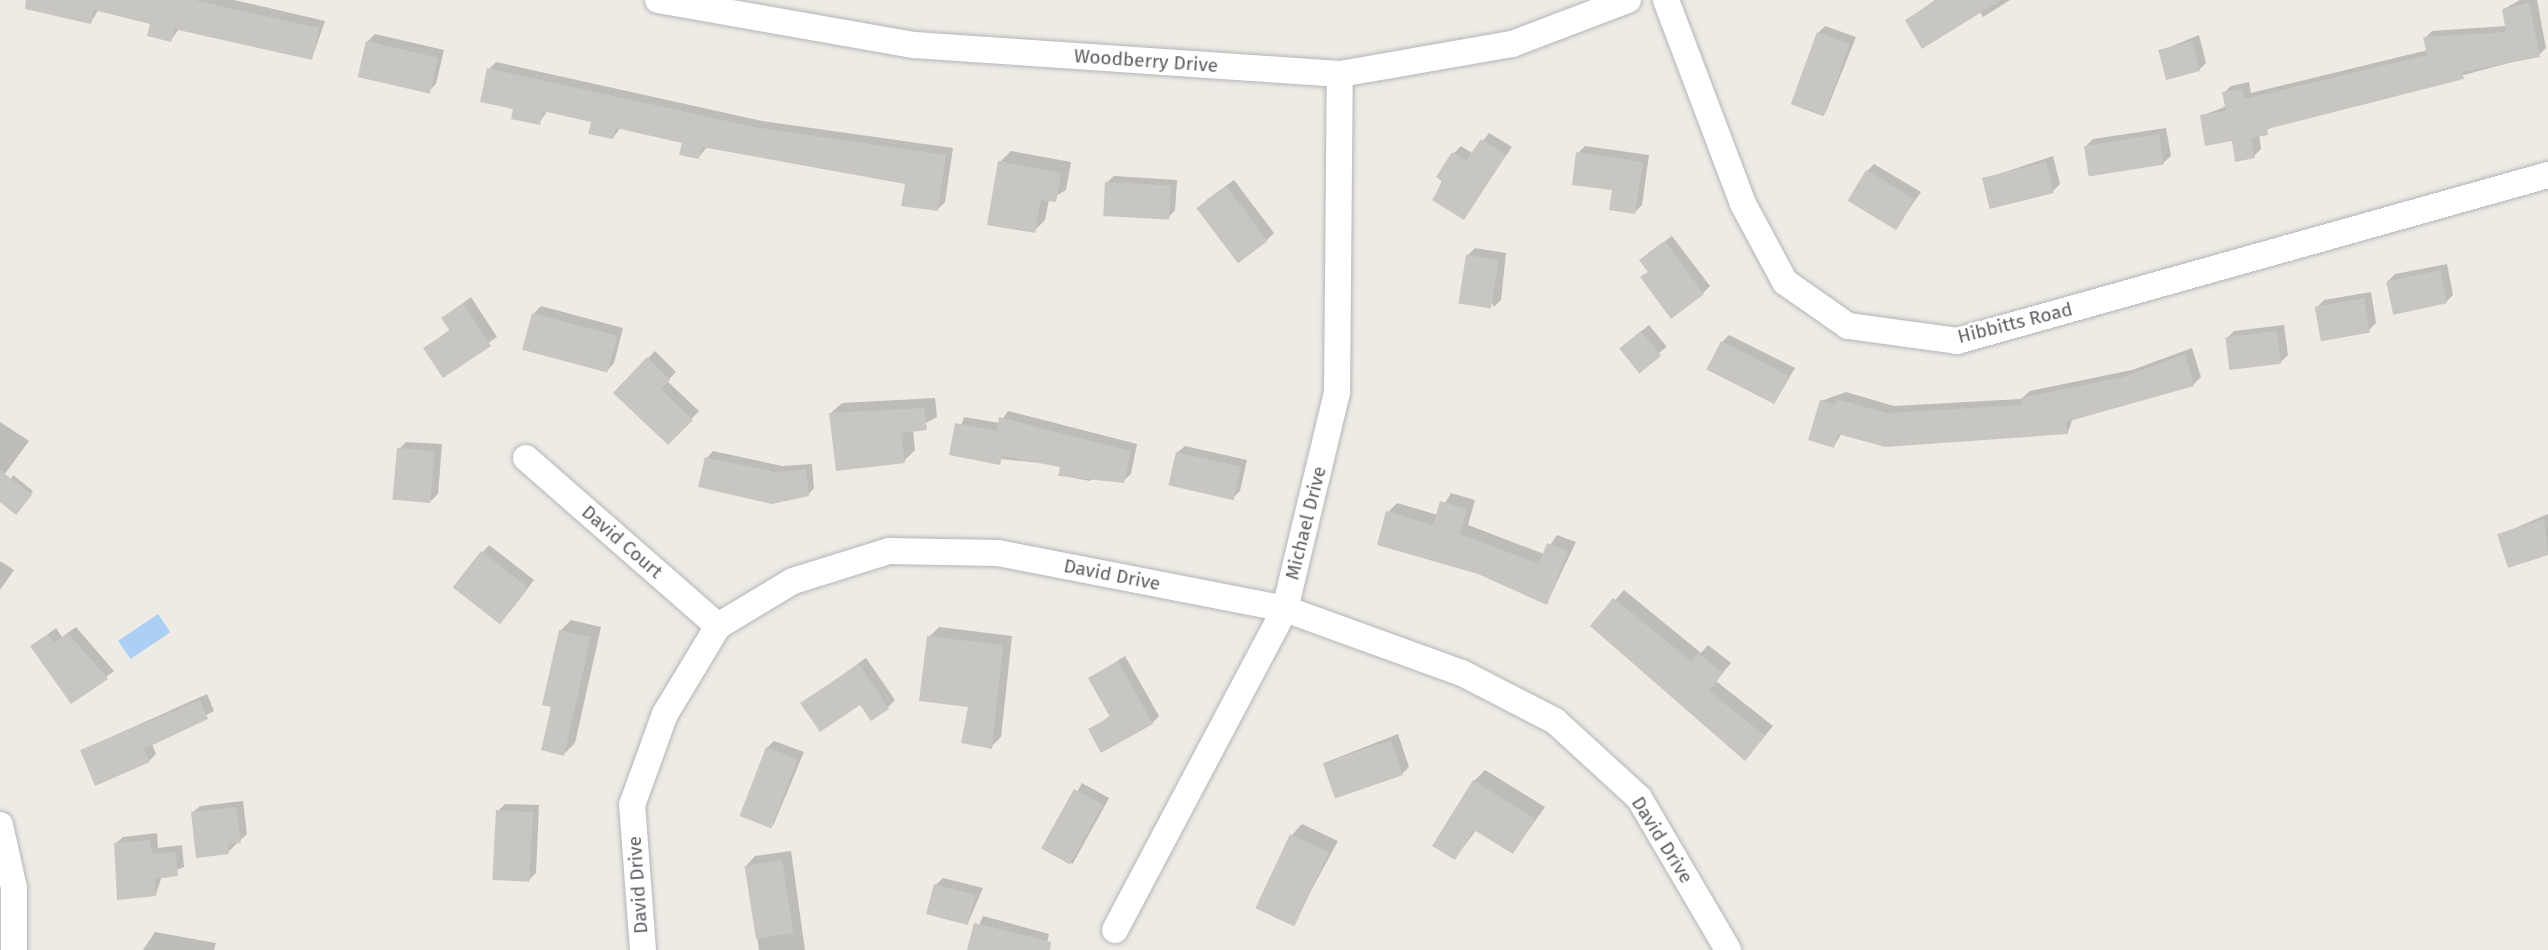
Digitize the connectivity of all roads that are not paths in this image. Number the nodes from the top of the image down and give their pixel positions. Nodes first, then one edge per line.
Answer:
1 (658, 0) edge
2 (1628, 0) edge
3 (1666, 0) edge
4 (1340, 74) junction
5 (2548, 175) edge
6 (526, 458) dead end
7 (1285, 610) junction
8 (718, 626) junction
9 (0, 825) edge
10 (1115, 930) dead end
11 (14, 950) edge
12 (642, 950) edge
13 (1728, 950) edge

1 - 4 street, Woodberry Drive
2 - 4 street, Woodberry Drive
3 - 5 street, Hibbitts Road
4 - 7 street, Michael Drive
6 - 8 street, David Court
7 - 8 street, David Drive
7 - 10 street, Michael Drive
7 - 13 street, David Drive
8 - 12 street, David Drive
9 - 11 street

